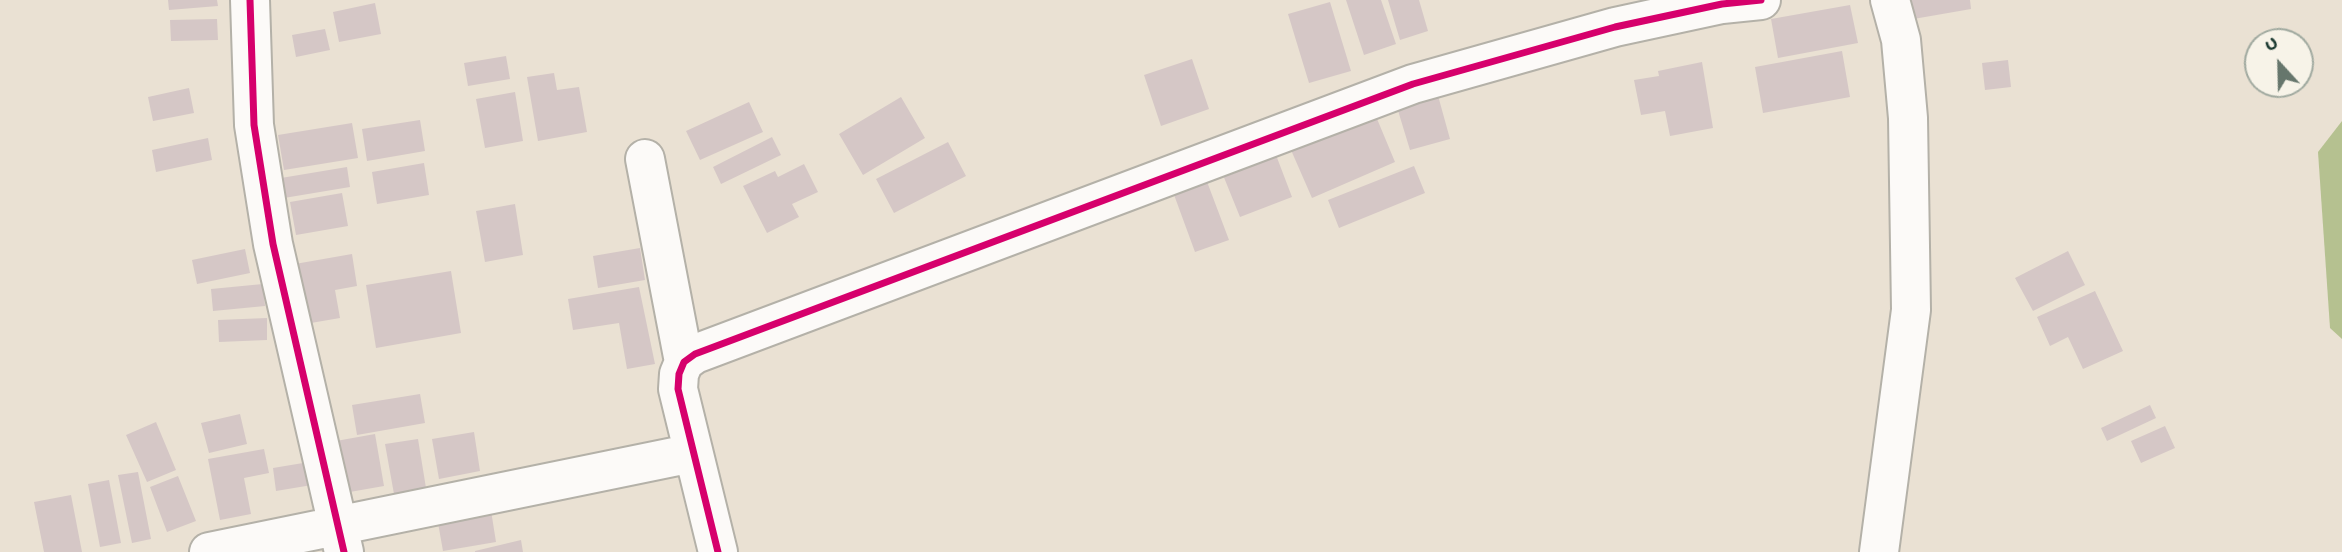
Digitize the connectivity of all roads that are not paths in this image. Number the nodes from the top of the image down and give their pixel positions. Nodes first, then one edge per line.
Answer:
1 (250, 0) edge
2 (1761, 0) edge
3 (1890, 0) edge
4 (645, 159) dead end
5 (684, 362) junction
6 (693, 453) junction
7 (341, 539) edge
8 (209, 552) edge
9 (718, 552) edge
10 (1879, 552) edge

1 - 7 street
2 - 5 street
3 - 10 street
4 - 5 street
5 - 6 street
6 - 7 street
6 - 9 street
7 - 8 street

